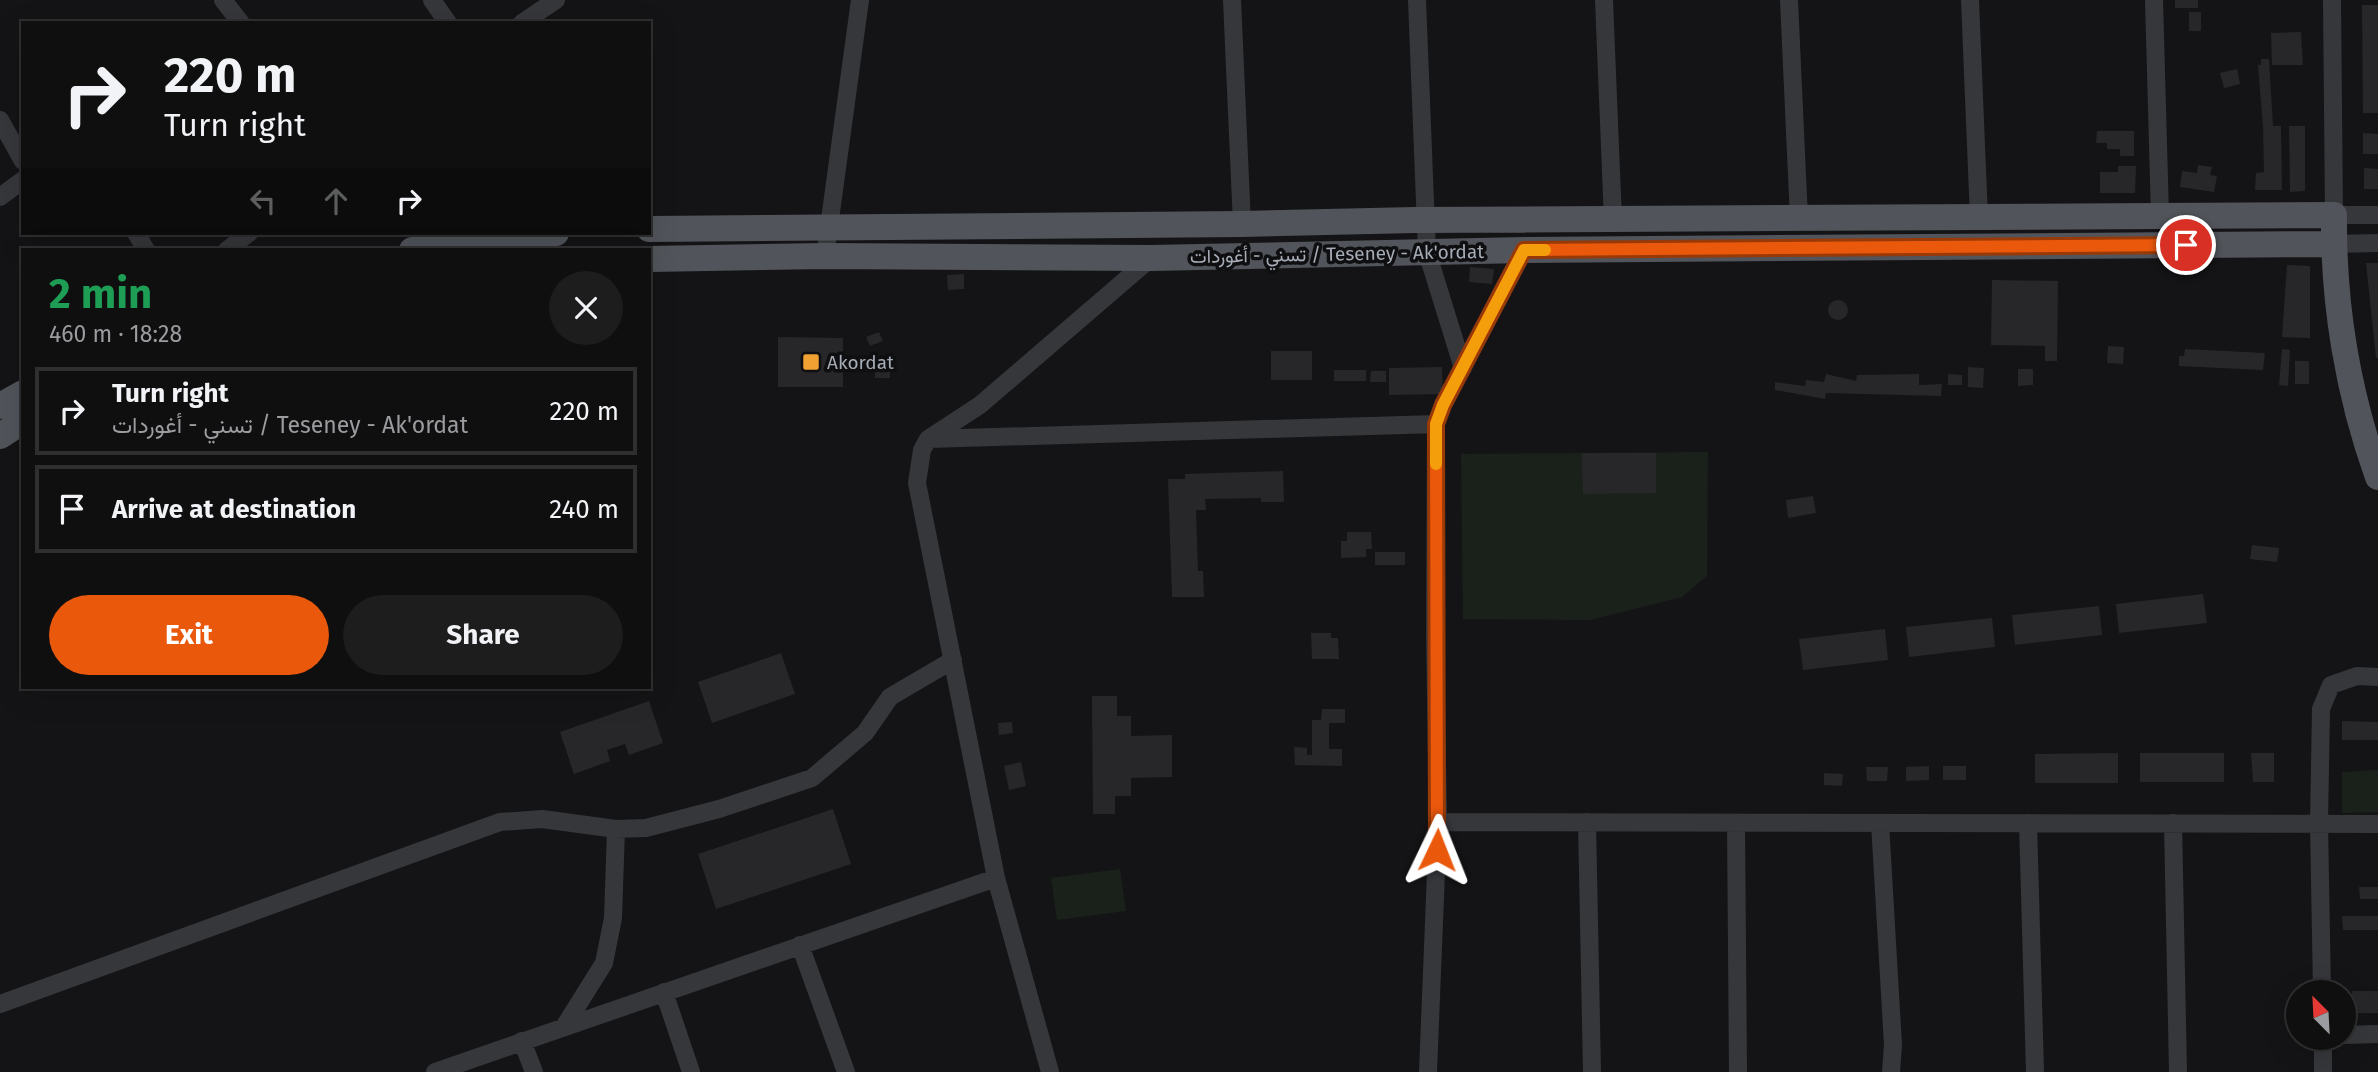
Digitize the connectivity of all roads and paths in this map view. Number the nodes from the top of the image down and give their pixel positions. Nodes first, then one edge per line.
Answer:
1 (223, 0) edge
2 (432, 0) edge
3 (556, 0) edge
4 (860, 0) edge
5 (1232, 0) edge
6 (1418, 0) edge
7 (1604, 0) edge
8 (1789, 0) edge
9 (1970, 0) edge
10 (2154, 0) edge
11 (2332, 0) edge
12 (239, 21) edge
13 (447, 21) edge
14 (525, 21) edge
15 (0, 120) edge
16 (21, 157) edge
17 (21, 181) edge
18 (0, 197) edge
19 (2334, 215) junction
20 (2378, 215) edge
21 (2160, 216) junction
22 (1979, 218) junction
23 (1798, 219) junction
24 (1426, 220) junction
25 (1613, 220) junction
26 (1242, 224) junction
27 (829, 226) junction
28 (651, 229) edge
29 (246, 235) edge
30 (511, 235) edge
31 (2378, 243) edge
32 (2334, 244) junction
33 (230, 248) edge
34 (425, 248) edge
35 (1524, 250) junction
36 (1427, 253) junction
37 (825, 256) junction
38 (1151, 258) junction
39 (651, 259) edge
40 (1463, 368) junction
41 (21, 394) edge
42 (0, 406) edge
43 (21, 422) edge
44 (1436, 424) junction
45 (0, 436) edge
46 (928, 439) junction
47 (2376, 462) edge
48 (953, 660) junction
49 (2378, 677) edge
50 (1438, 822) junction
51 (1587, 822) junction
52 (1735, 823) junction
53 (1880, 823) junction
54 (2028, 823) junction
55 (2173, 823) junction
56 (2319, 824) junction
57 (2378, 824) edge
58 (616, 829) junction
59 (996, 878) junction
60 (800, 945) junction
61 (2322, 980) edge
62 (664, 992) junction
63 (0, 1004) edge
64 (564, 1027) junction
65 (2378, 1034) edge
66 (2356, 1035) edge
67 (522, 1041) junction
68 (2323, 1050) edge
69 (435, 1072) edge
70 (534, 1072) edge
71 (691, 1072) edge
72 (846, 1072) edge
73 (1050, 1072) edge
74 (1428, 1072) edge
75 (1592, 1072) edge
76 (1738, 1072) edge
77 (1891, 1072) edge
78 (2035, 1072) edge
79 (2178, 1072) edge
80 (2323, 1072) edge

1 - 12 street
2 - 13 street
3 - 14 street
4 - 27 street
5 - 26 street
6 - 24 street
7 - 25 street
8 - 23 street
9 - 22 street
10 - 21 street
11 - 19 street
15 - 16 street
17 - 18 street
19 - 20 street
19 - 21 main road
19 - 32 main road
21 - 22 main road
22 - 23 main road
23 - 25 main road
24 - 25 main road
24 - 26 main road
24 - 36 street
26 - 27 main road
27 - 28 main road
27 - 37 street
29 - 33 street
30 - 34 main road
31 - 32 street
32 - 35 main road, تسني - أغوردات / Teseney - Ak'ordat
32 - 47 main road
35 - 36 main road, تسني - أغوردات / Teseney - Ak'ordat
35 - 40 street
36 - 38 main road, تسني - أغوردات / Teseney - Ak'ordat
36 - 40 street
37 - 38 main road, تسني - أغوردات / Teseney - Ak'ordat
37 - 39 main road, تسني - أغوردات / Teseney - Ak'ordat
38 - 46 street
40 - 44 street
41 - 42 main road
43 - 45 main road
44 - 46 street
44 - 50 street
46 - 48 street
48 - 58 street
48 - 59 street
49 - 56 street
50 - 51 street
50 - 74 street
51 - 52 street
51 - 75 street
52 - 53 street
52 - 76 street
53 - 54 street
53 - 77 street
54 - 55 street
54 - 78 street
55 - 56 street
55 - 79 street
56 - 57 street
56 - 61 street
58 - 63 street
58 - 64 street
59 - 60 street
59 - 73 street
60 - 62 street
60 - 72 street
62 - 64 street
62 - 71 street
64 - 67 street
65 - 66 street
67 - 69 street
67 - 70 street
68 - 80 street

